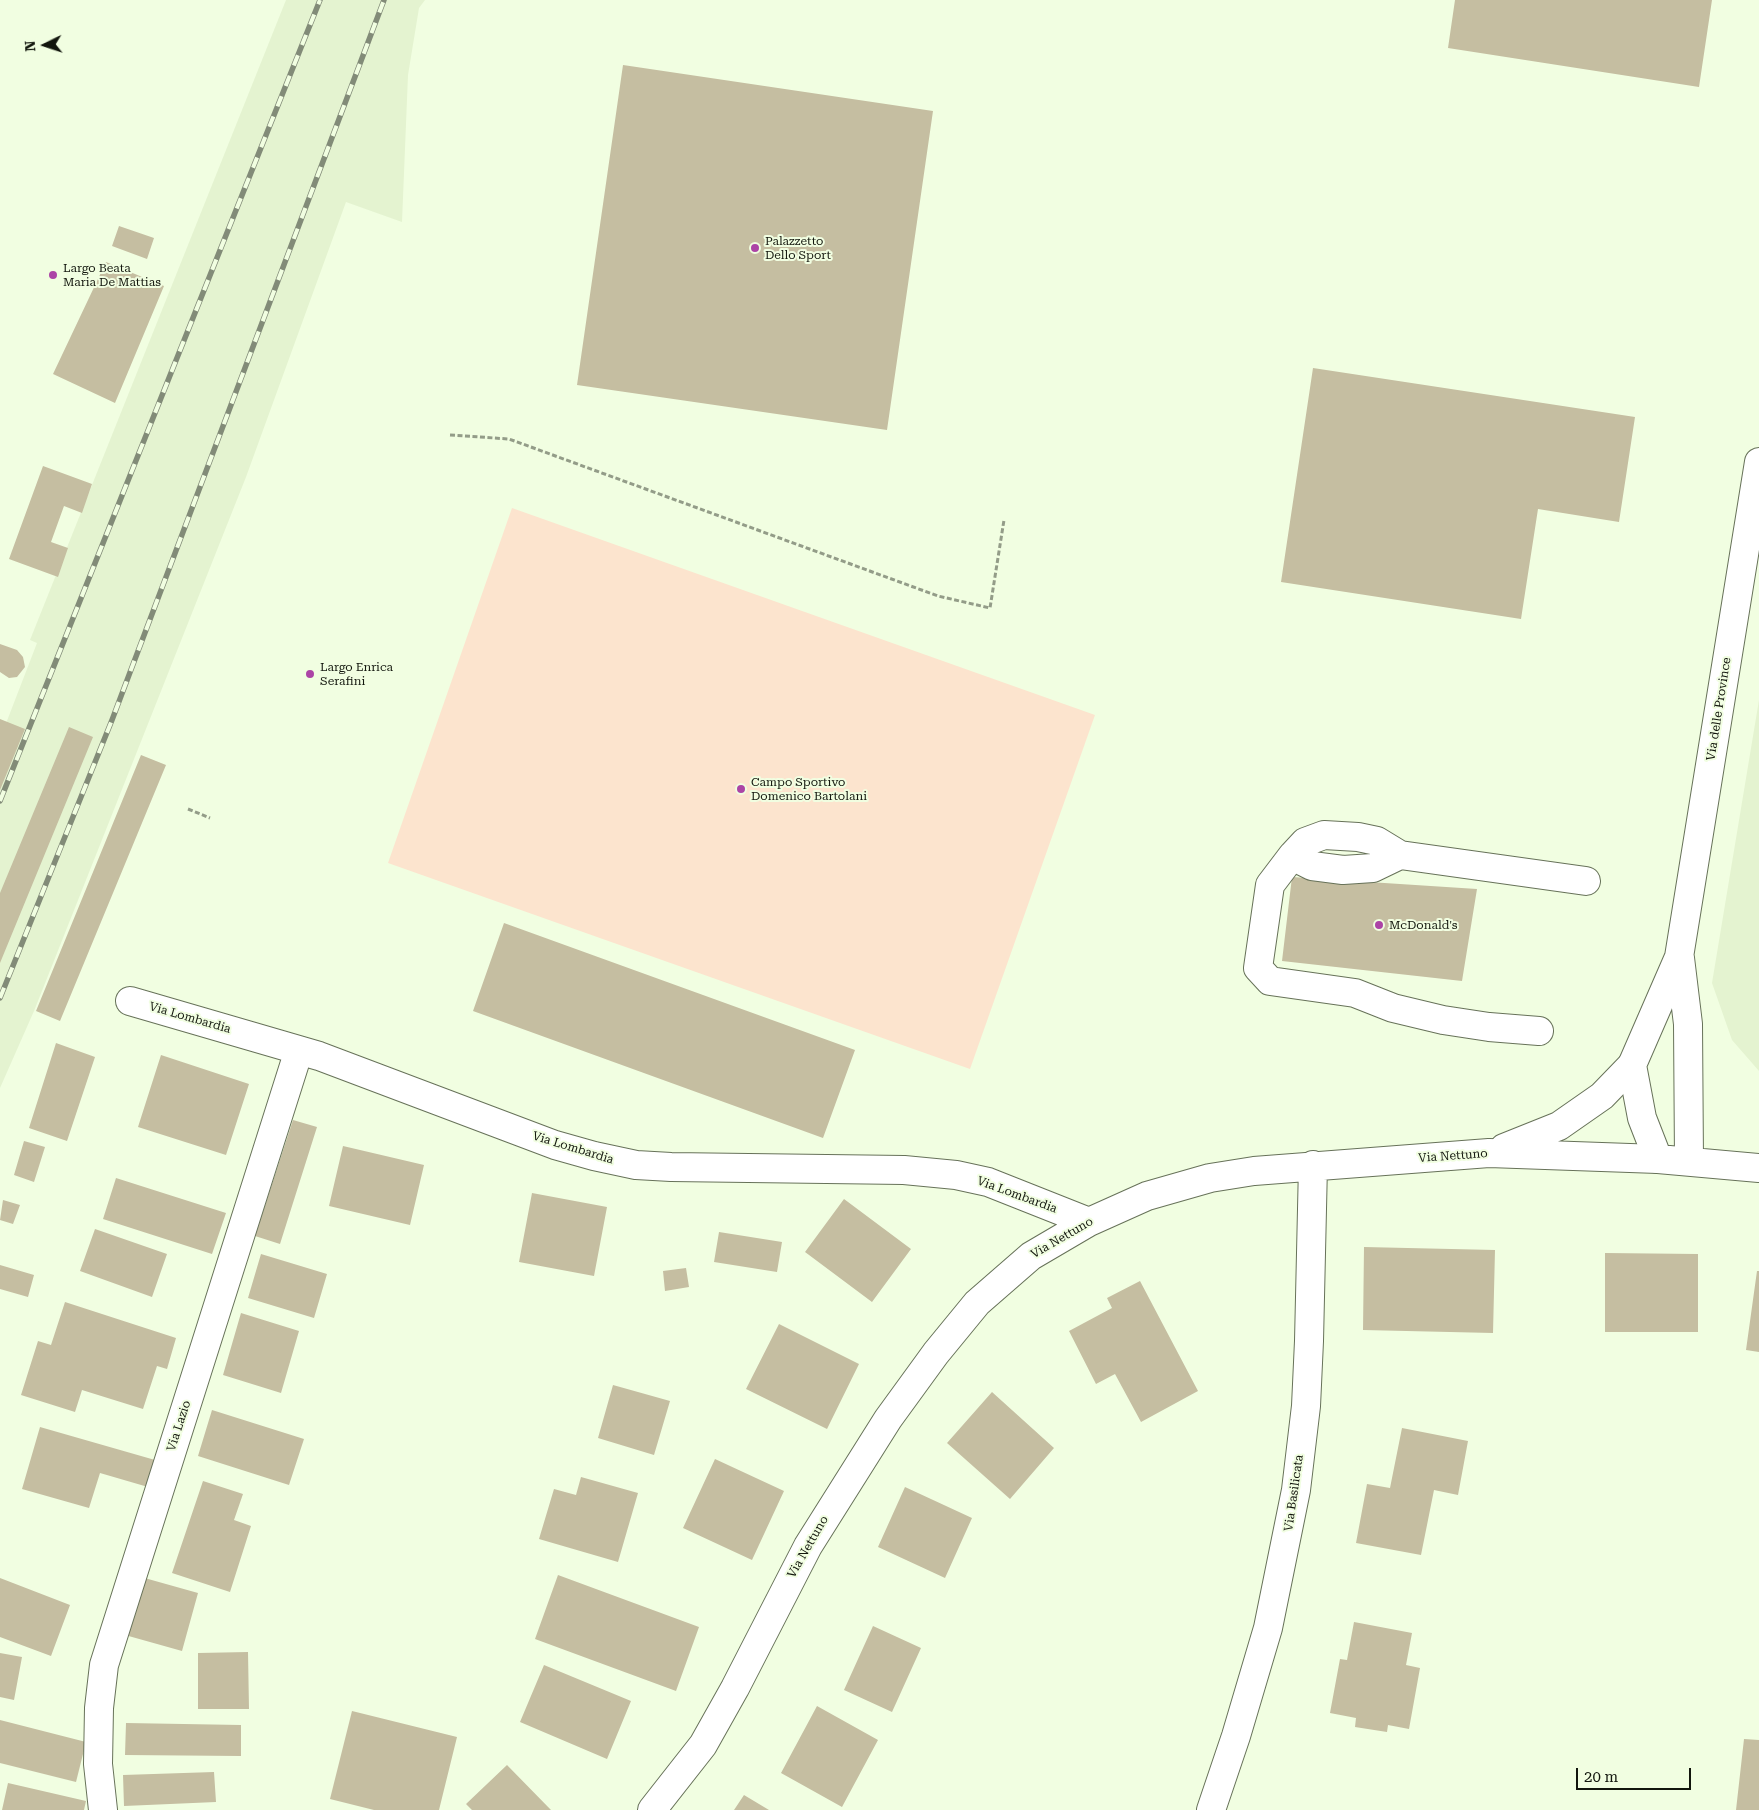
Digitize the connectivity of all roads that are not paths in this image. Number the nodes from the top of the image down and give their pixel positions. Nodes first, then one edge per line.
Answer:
1 (1759, 462) edge
2 (1586, 881) dead end
3 (1679, 957) junction
4 (130, 1001) dead end
5 (1539, 1031) dead end
6 (299, 1050) junction
7 (1632, 1064) junction
8 (1489, 1153) junction
9 (1658, 1159) junction
10 (1688, 1160) junction
11 (1312, 1165) junction
12 (1759, 1168) edge
13 (1089, 1222) junction
14 (103, 1810) edge
15 (652, 1810) edge
16 (1211, 1810) edge

1 - 3 street, Via delle Province
2 - 5 street
3 - 7 street, Via delle Province
3 - 10 street, Via delle Province
4 - 6 street, Via Lombardia
6 - 13 street, Via Lombardia
6 - 14 street, Via Lazio
7 - 8 street, Via delle Province
7 - 9 street
8 - 9 street, Via Nettuno
8 - 11 street, Via Nettuno
9 - 10 street, Via Nettuno
10 - 12 street, Via Nettuno
11 - 13 street, Via Nettuno
11 - 16 street, Via Basilicata
13 - 15 street, Via Nettuno

